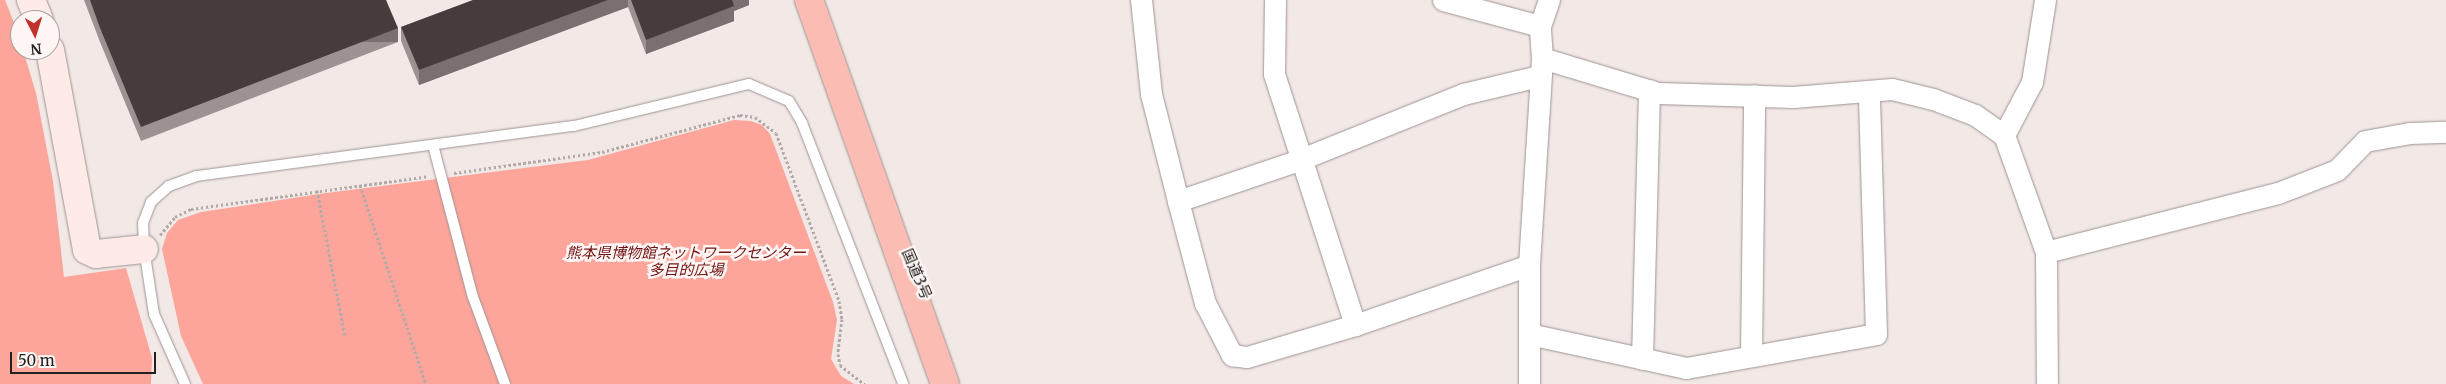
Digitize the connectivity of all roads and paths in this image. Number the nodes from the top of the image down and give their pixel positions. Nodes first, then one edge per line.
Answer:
1 (809, 0) edge
2 (1141, 0) edge
3 (1276, 0) edge
4 (1444, 0) edge
5 (1549, 0) edge
6 (2045, 0) edge
7 (1540, 26) junction
8 (52, 60) edge
9 (1541, 67) junction
10 (1649, 90) junction
11 (1869, 93) junction
12 (1754, 95) junction
13 (2446, 132) edge
14 (2004, 134) junction
15 (433, 145) junction
16 (1299, 160) junction
17 (869, 163) junction
18 (438, 174) junction
19 (360, 185) junction
20 (317, 190) junction
21 (1178, 201) junction
22 (151, 246) junction
23 (2046, 252) junction
24 (1529, 265) junction
25 (1355, 325) junction
26 (1529, 334) junction
27 (345, 337) dead end
28 (1750, 356) junction
29 (1642, 358) junction
30 (185, 384) edge
31 (426, 384) edge
32 (505, 384) edge
33 (864, 384) edge
34 (903, 384) edge
35 (945, 384) edge
36 (964, 384) edge
37 (1529, 384) edge
38 (2047, 384) edge

1 - 17 highway, 国道3号
2 - 21 street
3 - 16 street
4 - 7 street
5 - 7 street
6 - 14 street
7 - 9 street
8 - 22 street
9 - 10 street
9 - 16 street
9 - 24 street
10 - 12 street
10 - 29 street
11 - 12 street
11 - 14 street
11 - 28 street
12 - 28 street
13 - 23 street
14 - 23 street
15 - 18 lane
15 - 22 lane
15 - 34 lane
16 - 21 street
16 - 25 street
17 - 35 highway, 国道3号
17 - 36 highway, 国道3号
18 - 19 path
18 - 32 lane
18 - 33 path
19 - 20 path
19 - 31 path
20 - 22 path
20 - 27 path
21 - 25 street
22 - 30 lane
23 - 38 street
24 - 25 street
24 - 26 street
26 - 29 street
26 - 37 street
28 - 29 street

